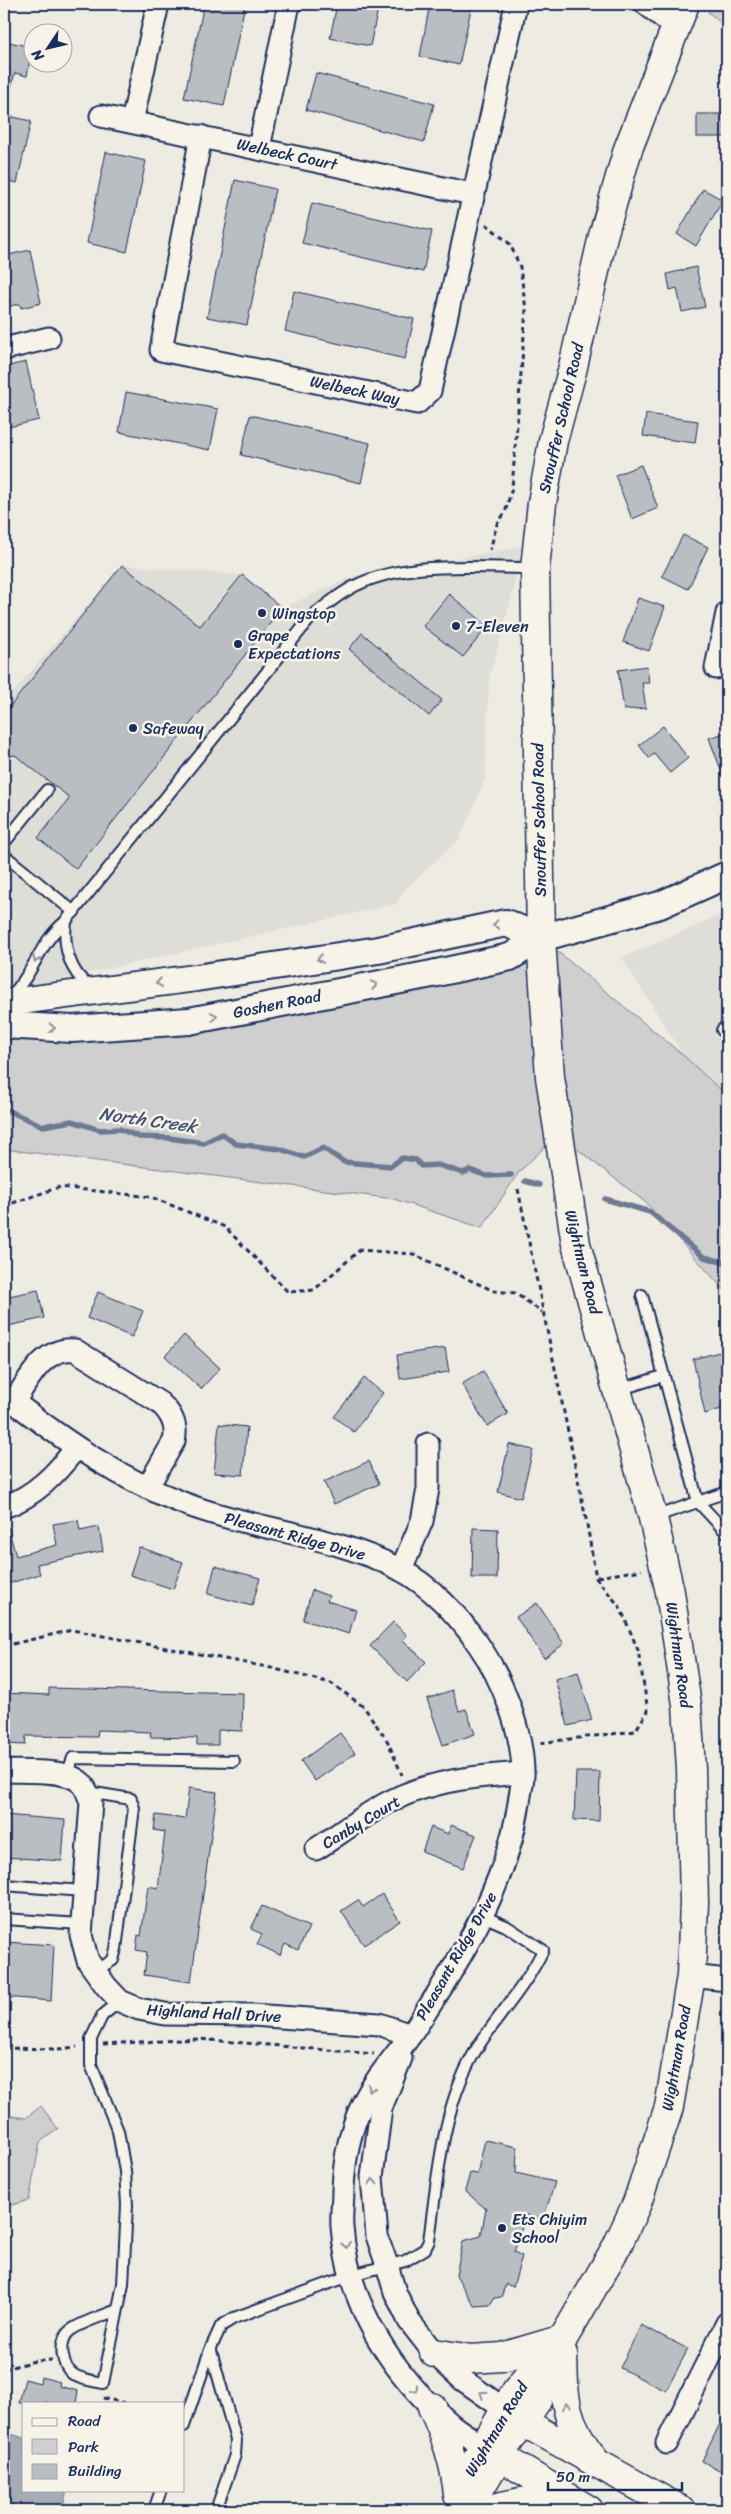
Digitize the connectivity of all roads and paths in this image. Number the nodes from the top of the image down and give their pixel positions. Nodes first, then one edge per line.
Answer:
1 (158, 4) edge
2 (289, 4) edge
3 (516, 4) edge
4 (646, 4) edge
5 (680, 15) edge
6 (101, 116) dead end
7 (132, 122) junction
8 (202, 136) junction
9 (259, 148) junction
10 (470, 205) junction
11 (49, 338) dead end
12 (4, 348) edge
13 (490, 550) dead end
14 (535, 568) junction
15 (727, 613) edge
16 (716, 668) dead end
17 (47, 790) dead end
18 (4, 844) edge
19 (4, 854) edge
20 (727, 875) edge
21 (74, 912) junction
22 (66, 921) junction
23 (542, 938) junction
24 (96, 991) junction
25 (4, 1003) edge
26 (4, 1025) edge
27 (727, 1025) edge
28 (727, 1035) edge
29 (518, 1189) dead end
30 (4, 1206) edge
31 (642, 1295) dead end
32 (542, 1313) junction
33 (663, 1376) junction
34 (617, 1390) junction
35 (428, 1444) dead end
36 (75, 1449) junction
37 (147, 1488) junction
38 (727, 1492) edge
39 (698, 1502) junction
40 (4, 1507) edge
41 (653, 1518) junction
42 (727, 1533) edge
43 (401, 1570) junction
44 (642, 1570) dead end
45 (596, 1578) junction
46 (4, 1646) edge
47 (519, 1746) junction
48 (234, 1761) dead end
49 (4, 1771) edge
50 (523, 1773) junction
51 (67, 1774) junction
52 (88, 1792) junction
53 (410, 1793) junction
54 (316, 1849) dead end
55 (4, 1885) edge
56 (83, 1891) junction
57 (483, 1916) junction
58 (4, 1919) edge
59 (81, 1924) junction
60 (96, 1971) junction
61 (691, 1976) junction
62 (727, 1980) edge
63 (120, 2001) junction
64 (410, 2035) junction
65 (91, 2045) junction
66 (4, 2048) edge
67 (394, 2055) junction
68 (387, 2265) junction
69 (352, 2275) junction
70 (117, 2310) junction
71 (727, 2324) edge
72 (558, 2349) junction
73 (210, 2350) junction
74 (434, 2353) junction
75 (63, 2359) junction
76 (4, 2369) edge
77 (432, 2407) junction
78 (514, 2416) junction
79 (185, 2423) edge
80 (667, 2443) dead end
81 (491, 2451) junction
82 (597, 2463) junction
83 (160, 2492) edge
84 (458, 2505) edge
85 (580, 2505) edge
86 (154, 2510) edge
87 (216, 2510) edge
88 (487, 2510) edge
89 (681, 2510) edge

1 - 7 street
2 - 9 street
3 - 10 street, Welbeck Way
4 - 5 street
5 - 14 main road, Snouffer School Road
6 - 7 street, Welbeck Court
7 - 8 street, Welbeck Court
8 - 9 street, Welbeck Court
8 - 10 street, Welbeck Way
9 - 10 street, Welbeck Court
10 - 13 path
11 - 12 street
14 - 21 lane
14 - 23 main road, Snouffer School Road
15 - 16 street
17 - 18 lane
19 - 21 lane
20 - 23 street, Goshen Road
21 - 22 lane
22 - 24 lane
22 -> 25 lane
23 -> 24 street
26 -> 23 street, Goshen Road
23 - 34 main road, Wightman Road
24 - 25 street
27 - 28 lane
29 - 32 path
30 - 32 path
31 - 33 lane
32 - 45 path
33 - 34 lane
33 - 39 lane
34 - 41 main road, Wightman Road
35 - 43 street
36 - 37 street, Pleasant Ridge Drive
36 - 37 street, Pleasant Ridge Drive
36 - 40 street
37 - 43 street, Pleasant Ridge Drive
38 - 39 lane
39 - 41 lane
39 - 42 lane
41 - 61 main road, Wightman Road
43 - 47 street, Pleasant Ridge Drive
44 - 45 path
45 - 47 path
46 - 53 path
47 - 50 street, Pleasant Ridge Drive
48 - 51 lane
49 - 51 street
50 - 53 street, Canby Court
50 - 57 street, Pleasant Ridge Drive
51 - 52 street
52 - 56 street
52 - 60 lane
53 - 54 street, Canby Court
55 - 56 lane
56 - 59 street
57 - 64 street, Pleasant Ridge Drive
57 - 68 lane
58 - 59 lane
59 - 60 street
60 - 63 street
61 - 62 street
61 - 72 main road, Wightman Road
63 - 64 street, Highland Hall Drive
63 - 65 lane
64 - 67 street, Pleasant Ridge Drive
68 -> 64 street, Pleasant Ridge Drive
65 - 66 path
65 - 67 path
65 - 70 lane
67 -> 69 street, Pleasant Ridge Drive
68 - 69 lane
68 - 74 street, Pleasant Ridge Drive
69 - 73 lane
69 -> 77 street, Pleasant Ridge Drive
70 - 75 lane
70 - 75 lane
71 - 80 street
72 - 74 main road
72 - 78 main road, Wightman Road
82 -> 72 main road
73 - 79 lane
73 - 87 lane
78 -> 74 street, Pleasant Ridge Drive
75 - 76 path
77 - 81 street, Pleasant Ridge Drive
77 - 84 main road
78 - 81 main road, Wightman Road
78 - 82 main road
81 - 84 main road, Wightman Road
81 - 85 main road
82 - 89 main road
83 - 86 lane
85 - 88 main road

